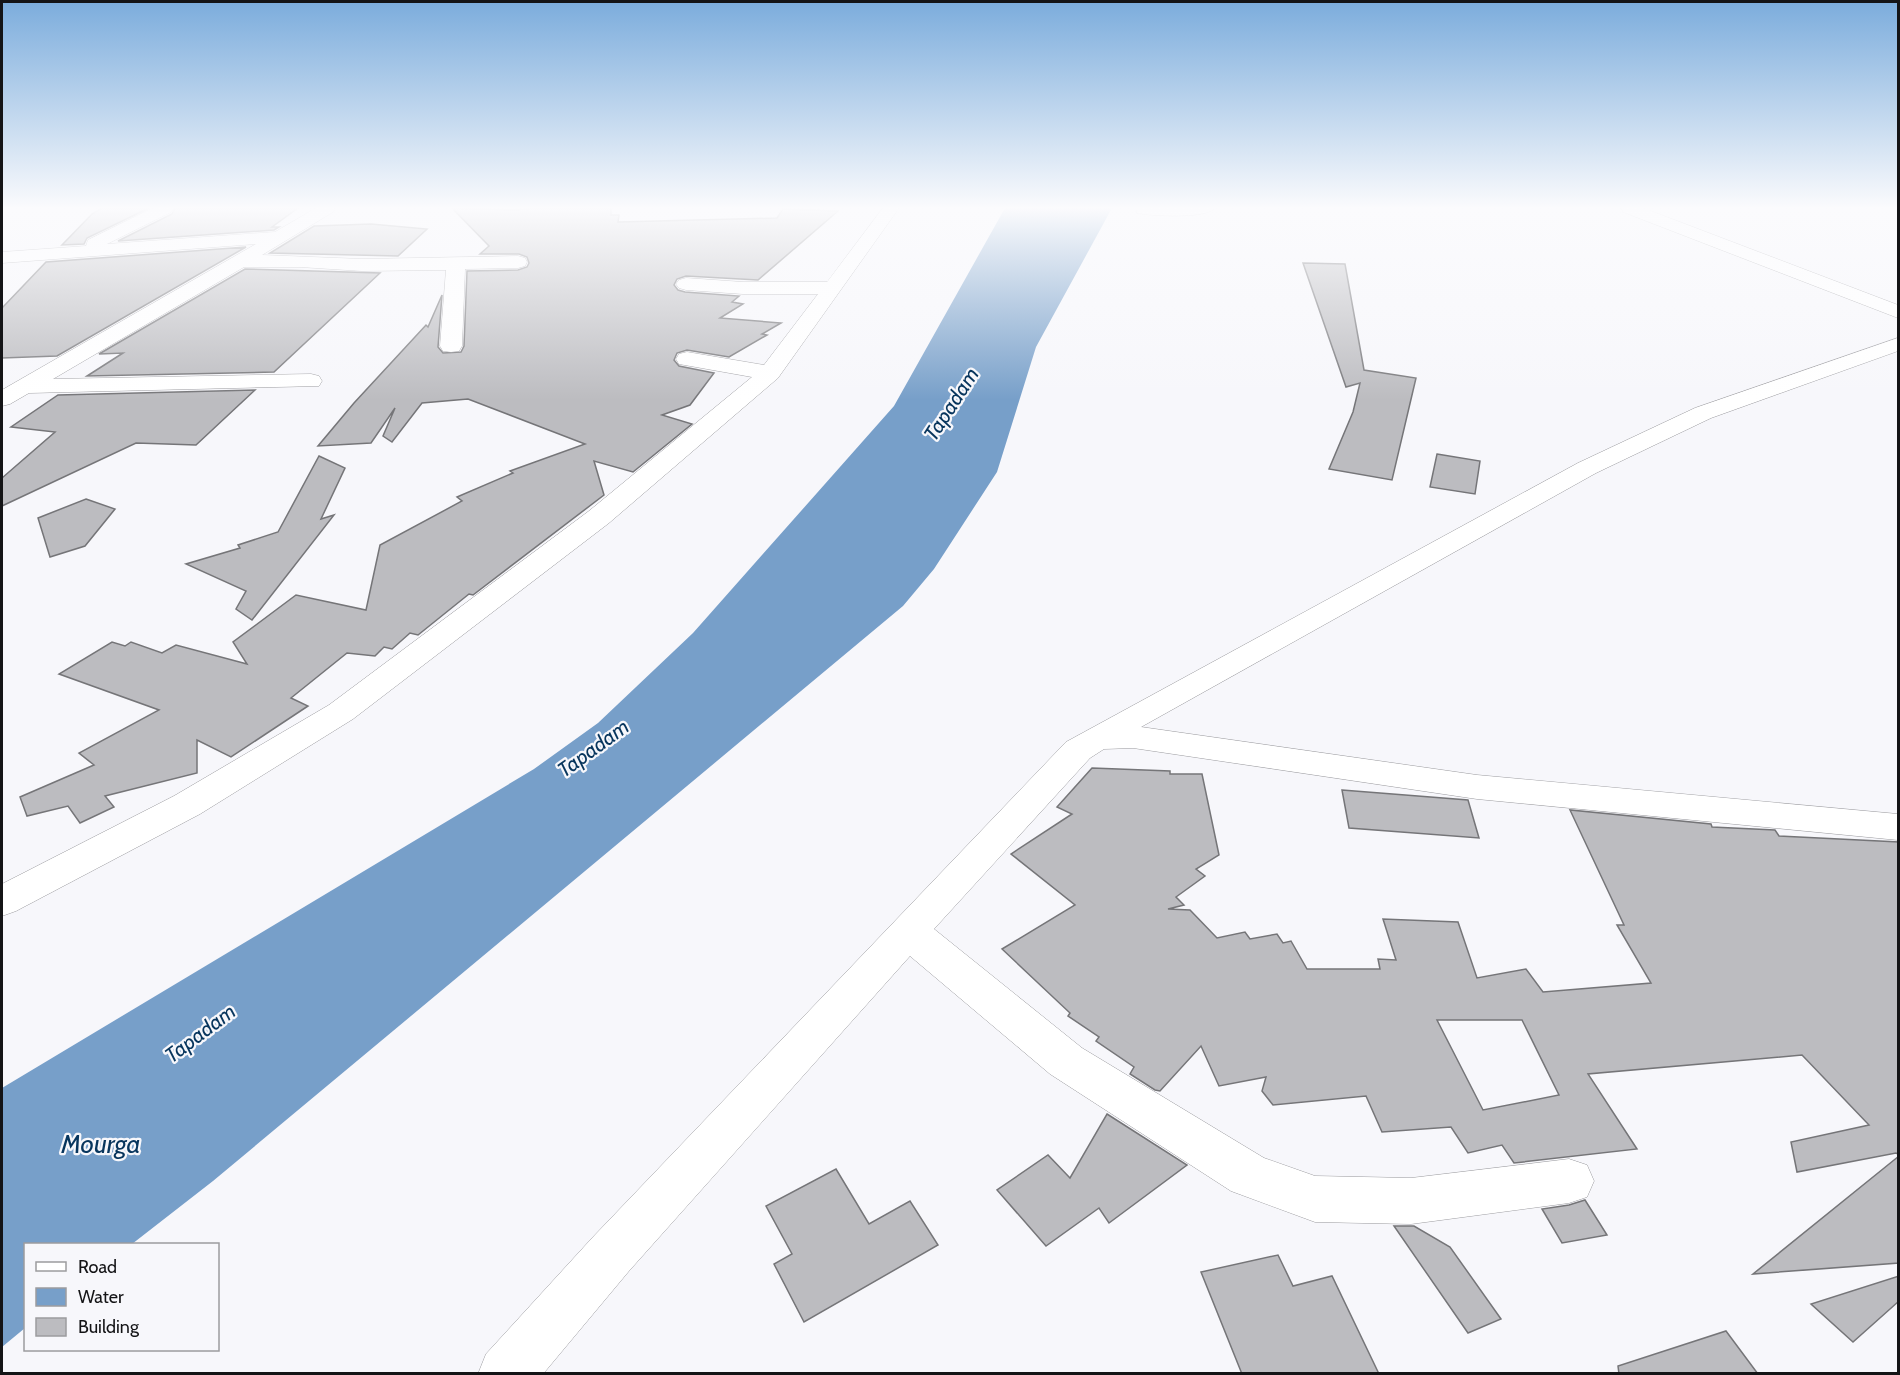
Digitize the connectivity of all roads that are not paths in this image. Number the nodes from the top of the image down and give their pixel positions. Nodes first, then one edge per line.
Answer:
1 (221, 272) edge
2 (456, 272) edge
3 (844, 272) edge
4 (1796, 272) edge
5 (686, 284) dead end
6 (833, 288) junction
7 (1899, 312) edge
8 (1899, 344) edge
9 (451, 346) dead end
10 (687, 359) dead end
11 (771, 373) junction
12 (311, 381) dead end
13 (23, 386) junction
14 (2, 399) edge
15 (1096, 738) junction
16 (1899, 827) edge
17 (2, 900) edge
18 (908, 931) junction
19 (1569, 1180) dead end
20 (506, 1374) edge

1 - 13 street
2 - 9 street
3 - 6 street
4 - 7 street
5 - 6 street
6 - 11 street
8 - 15 street
10 - 11 street
11 - 17 street
12 - 13 street
13 - 14 street
15 - 16 street
15 - 18 street
18 - 19 street
18 - 20 street

